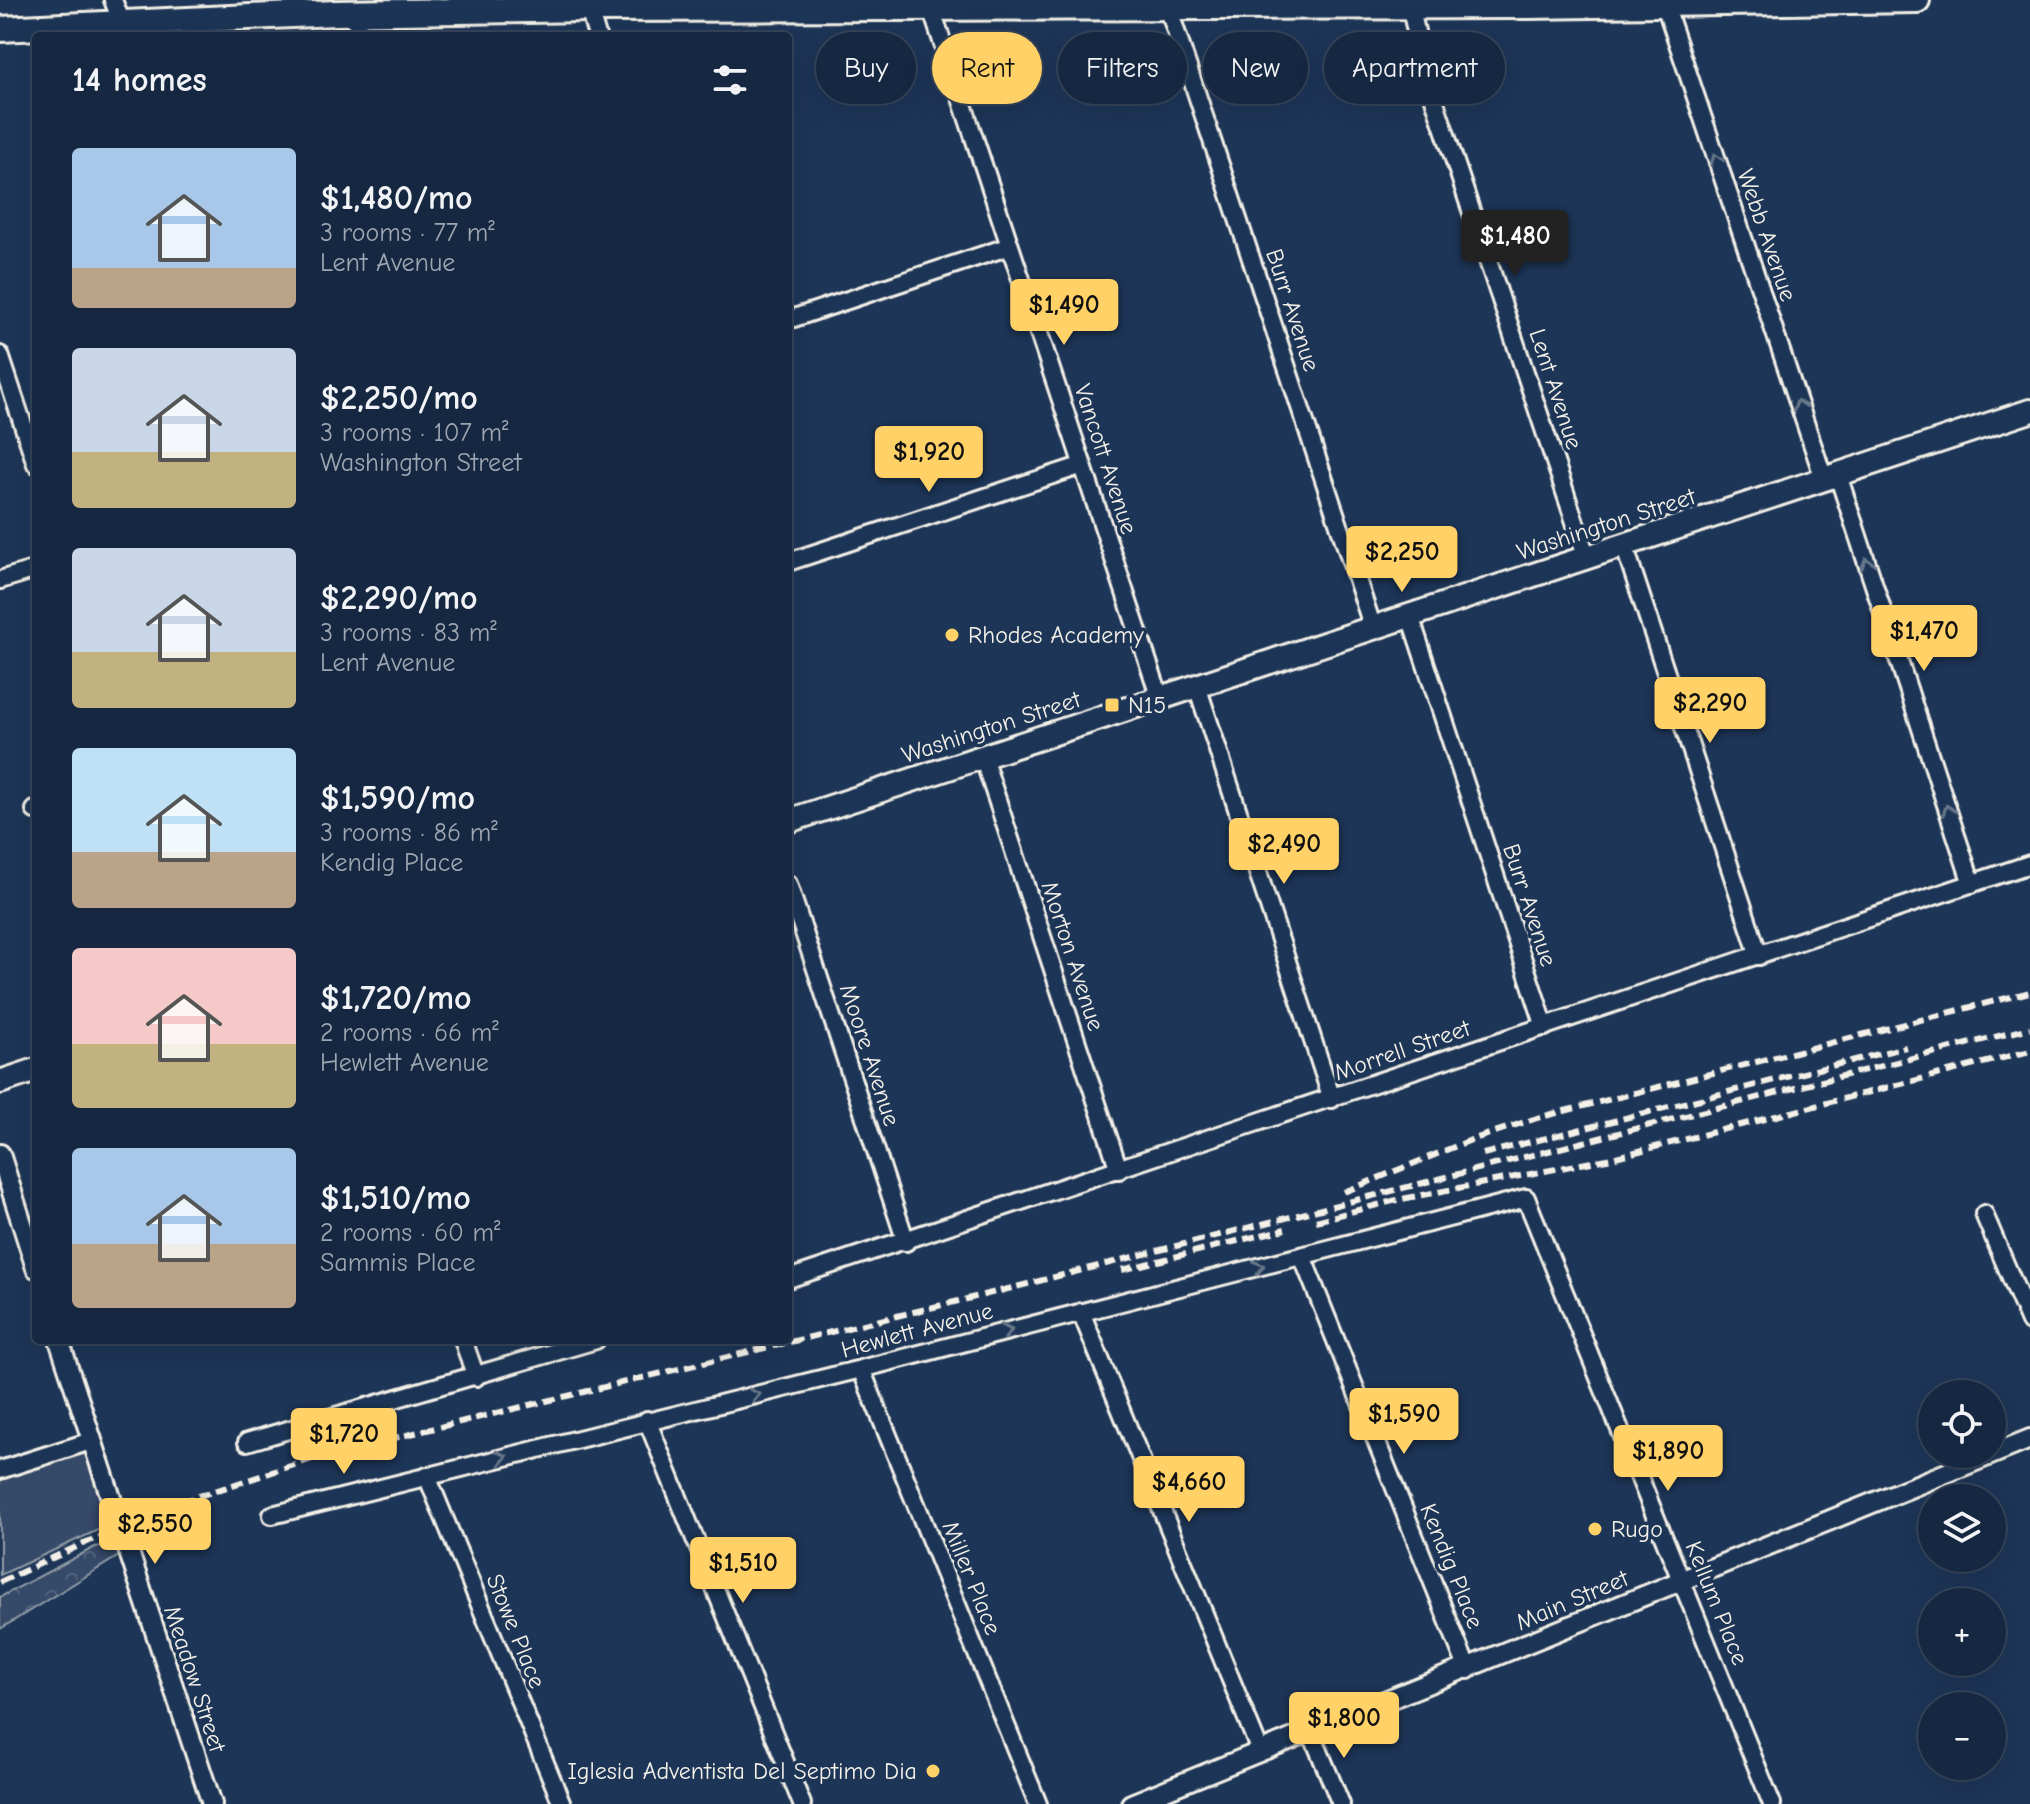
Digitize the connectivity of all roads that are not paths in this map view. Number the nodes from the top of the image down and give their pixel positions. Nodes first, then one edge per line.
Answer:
1 (113, 0) edge
2 (1917, 0) edge
3 (1409, 3) edge
4 (676, 4) edge
5 (1665, 5) junction
6 (1168, 7) junction
7 (931, 8) junction
8 (589, 9) junction
9 (345, 16) edge
10 (0, 29) edge
11 (124, 30) edge
12 (596, 32) edge
13 (1010, 246) junction
14 (792, 319) edge
15 (0, 355) edge
16 (2030, 411) edge
17 (32, 452) edge
18 (1083, 465) junction
19 (1831, 477) junction
20 (1624, 545) junction
21 (1587, 558) junction
22 (792, 561) edge
23 (32, 570) edge
24 (0, 580) edge
25 (1410, 616) junction
26 (1373, 628) junction
27 (1197, 686) junction
28 (1160, 698) junction
29 (983, 757) junction
30 (792, 820) edge
31 (2030, 864) edge
32 (1972, 884) junction
33 (792, 896) edge
34 (1759, 956) junction
35 (1545, 1027) junction
36 (32, 1071) edge
37 (0, 1082) edge
38 (1332, 1099) junction
39 (0, 1154) edge
40 (1119, 1170) junction
41 (1526, 1198) joint
42 (1984, 1214) dead end
43 (906, 1242) junction
44 (32, 1255) edge
45 (1302, 1256) junction
46 (792, 1278) edge
47 (1081, 1312) junction
48 (2030, 1322) edge
49 (60, 1344) edge
50 (464, 1344) edge
51 (583, 1344) edge
52 (861, 1369) junction
53 (476, 1377) junction
54 (647, 1420) junction
55 (2030, 1439) edge
56 (91, 1441) junction
57 (247, 1442) dead end
58 (0, 1470) edge
59 (427, 1476) junction
60 (272, 1515) dead end
61 (1682, 1580) junction
62 (1468, 1670) junction
63 (1311, 1732) junction
64 (1260, 1751) junction
65 (212, 1804) edge
66 (562, 1804) edge
67 (802, 1804) edge
68 (1038, 1804) edge
69 (1131, 1804) edge
70 (1341, 1804) edge
71 (1772, 1804) edge

1 - 11 street
2 - 5 main road
3 - 5 main road
3 - 6 main road
3 - 21 street, Lent Avenue
4 - 7 main road
4 - 8 main road
19 -> 5 street, Webb Avenue
6 - 7 main road
6 - 26 street, Burr Avenue
7 - 13 street, Vancott Avenue
8 - 9 main road
8 - 12 street
9 - 11 main road
10 - 11 main road
13 - 14 street
13 - 18 street, Vancott Avenue
15 - 17 street
16 - 19 main road, Washington Street
18 - 22 street
18 - 28 street, Vancott Avenue
19 - 20 main road, Washington Street
32 -> 19 street, Webb Avenue
20 - 21 main road, Washington Street
20 - 34 street
21 - 25 main road, Washington Street
23 - 24 street
25 - 26 main road, Washington Street
25 - 35 street, Burr Avenue
26 - 27 main road, Washington Street
27 - 28 main road, Washington Street
27 - 38 street
28 - 29 main road, Washington Street
29 - 30 main road, Washington Street
29 - 40 street, Morton Avenue
31 - 32 street, Morrell Street
32 - 34 street, Morrell Street
33 - 43 street, Moore Avenue
34 - 35 street, Morrell Street
35 - 38 street, Morrell Street
36 - 37 main road
38 - 40 street, Morrell Street
39 - 44 street
40 - 43 street, Morrell Street
41 - 45 street, Hewlett Avenue
41 - 61 street, Kellum Place
42 - 48 street
43 - 46 street, Morrell Street
47 -> 45 street, Hewlett Avenue
45 - 62 street, Kendig Place
52 -> 47 street, Hewlett Avenue
47 - 64 street
49 - 56 street, Meadow Street
50 - 53 street
51 - 53 street
54 -> 52 street, Hewlett Avenue
52 - 68 street, Miller Place
53 - 57 street
59 -> 54 street, Hewlett Avenue
54 - 67 street
55 - 61 street, Main Street
56 - 58 street
56 - 65 street, Meadow Street
59 - 60 street, Hewlett Avenue
59 - 66 street, Stowe Place
61 - 62 street, Main Street
61 - 71 street, Kellum Place
62 - 63 street, Main Street
63 - 64 street, Main Street
63 - 70 street
64 - 69 street, Main Street

